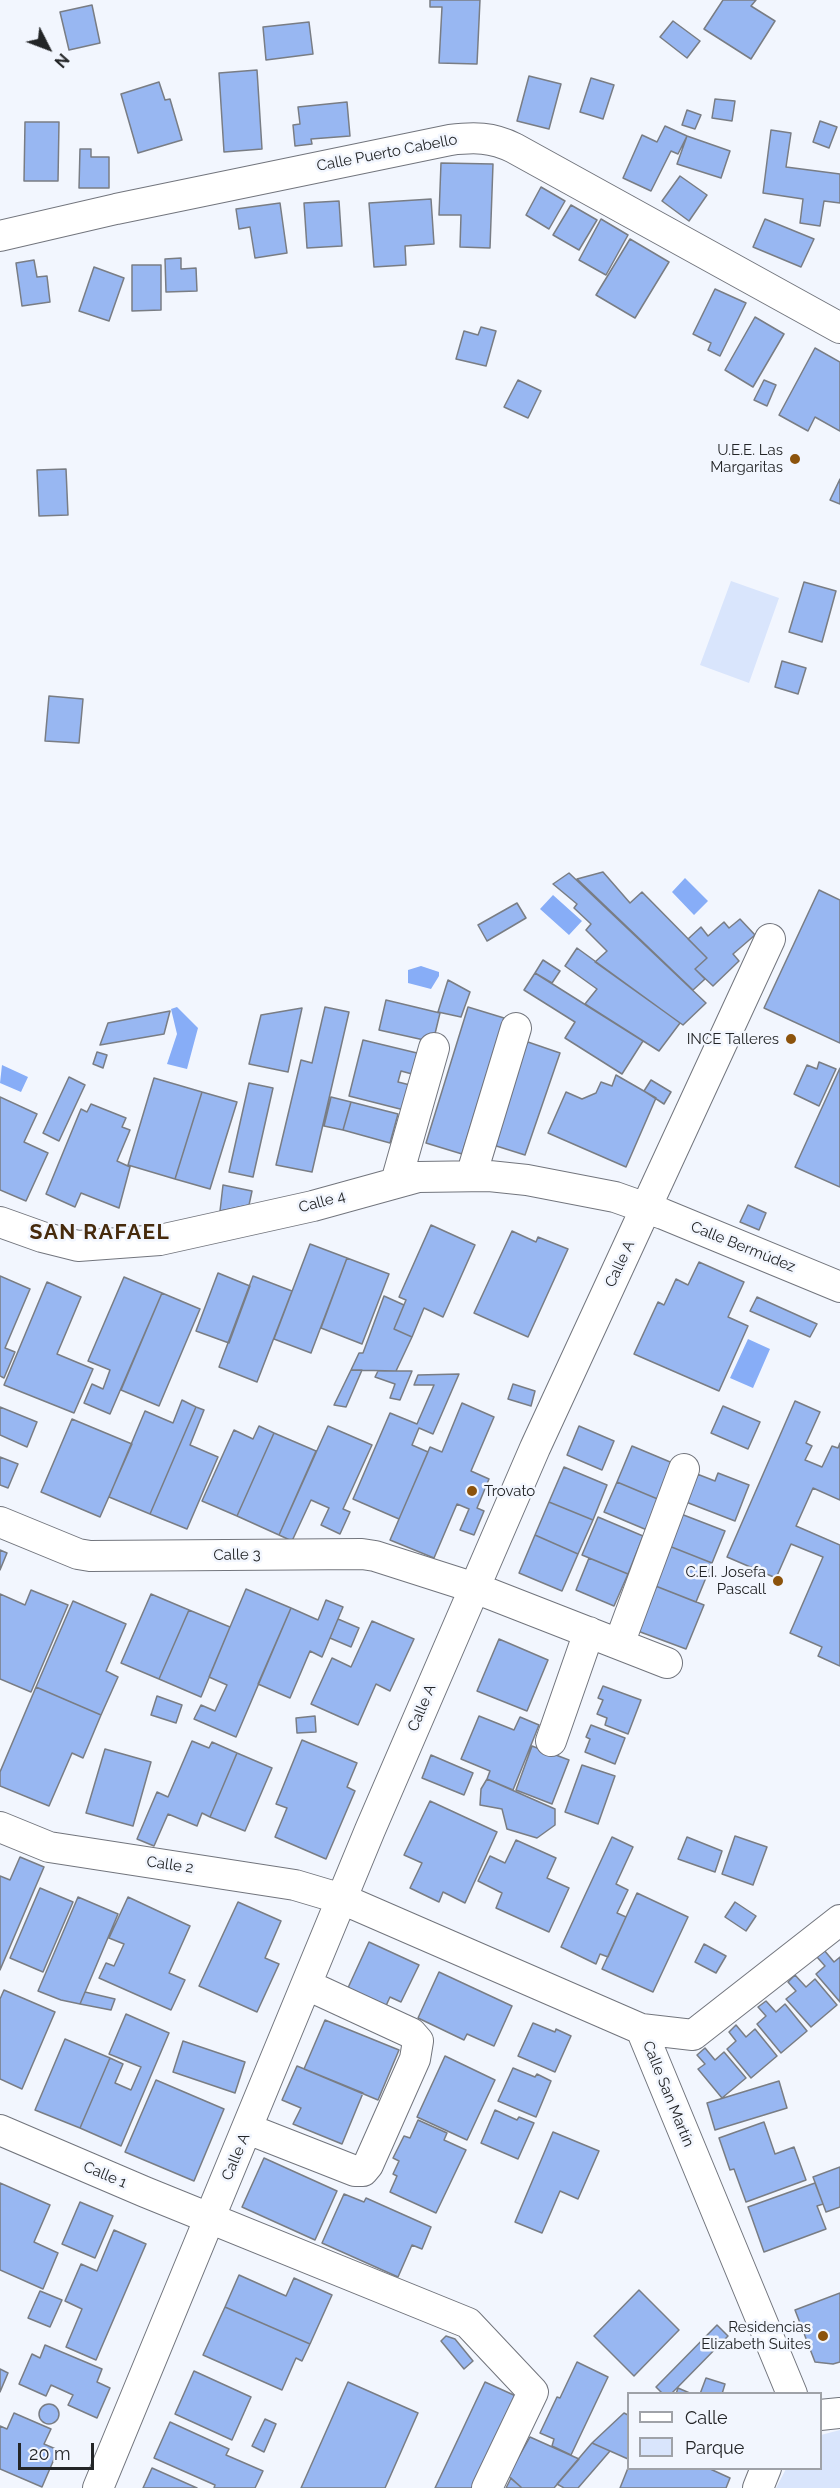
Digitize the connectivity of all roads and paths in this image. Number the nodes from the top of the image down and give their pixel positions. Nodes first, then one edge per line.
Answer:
1 (0, 236) edge
2 (840, 328) edge
3 (770, 939) dead end
4 (516, 1028) dead end
5 (434, 1048) dead end
6 (471, 1176) junction
7 (396, 1182) junction
8 (646, 1208) junction
9 (0, 1222) edge
10 (840, 1287) edge
11 (684, 1469) dead end
12 (0, 1522) edge
13 (475, 1588) junction
14 (590, 1632) junction
15 (619, 1644) junction
16 (667, 1663) dead end
17 (550, 1741) dead end
18 (0, 1827) edge
19 (342, 1899) junction
20 (840, 1920) edge
21 (307, 1985) junction
22 (641, 2029) junction
23 (248, 2128) junction
24 (0, 2130) edge
25 (210, 2218) junction
26 (791, 2392) edge
27 (840, 2413) edge
28 (822, 2415) edge
29 (766, 2470) edge
30 (98, 2488) edge
31 (487, 2488) edge
32 (758, 2488) edge

1 - 2 street, Calle Puerto Cabello
3 - 8 street, Calle A
4 - 6 street
5 - 7 street
6 - 7 street, Calle 4
6 - 8 street, Calle 4
7 - 9 street, Calle 4
8 - 10 street, Calle Bermúdez
8 - 13 street, Calle A
11 - 15 street
12 - 13 street, Calle 3
13 - 14 street, Calle 3
13 - 19 street, Calle A
14 - 15 street, Calle 3
14 - 17 street
15 - 16 street, Calle 3
18 - 19 street, Calle 2
19 - 21 street, Calle A
19 - 22 street, Calle San Martín
20 - 22 street
21 - 23 street, Calle A
21 - 23 street
22 - 26 street, Calle San Martín
23 - 25 street, Calle A
24 - 25 street, Calle 1
25 - 30 street, Calle A
25 - 31 street, Calle 1
27 - 28 street
29 - 32 street

